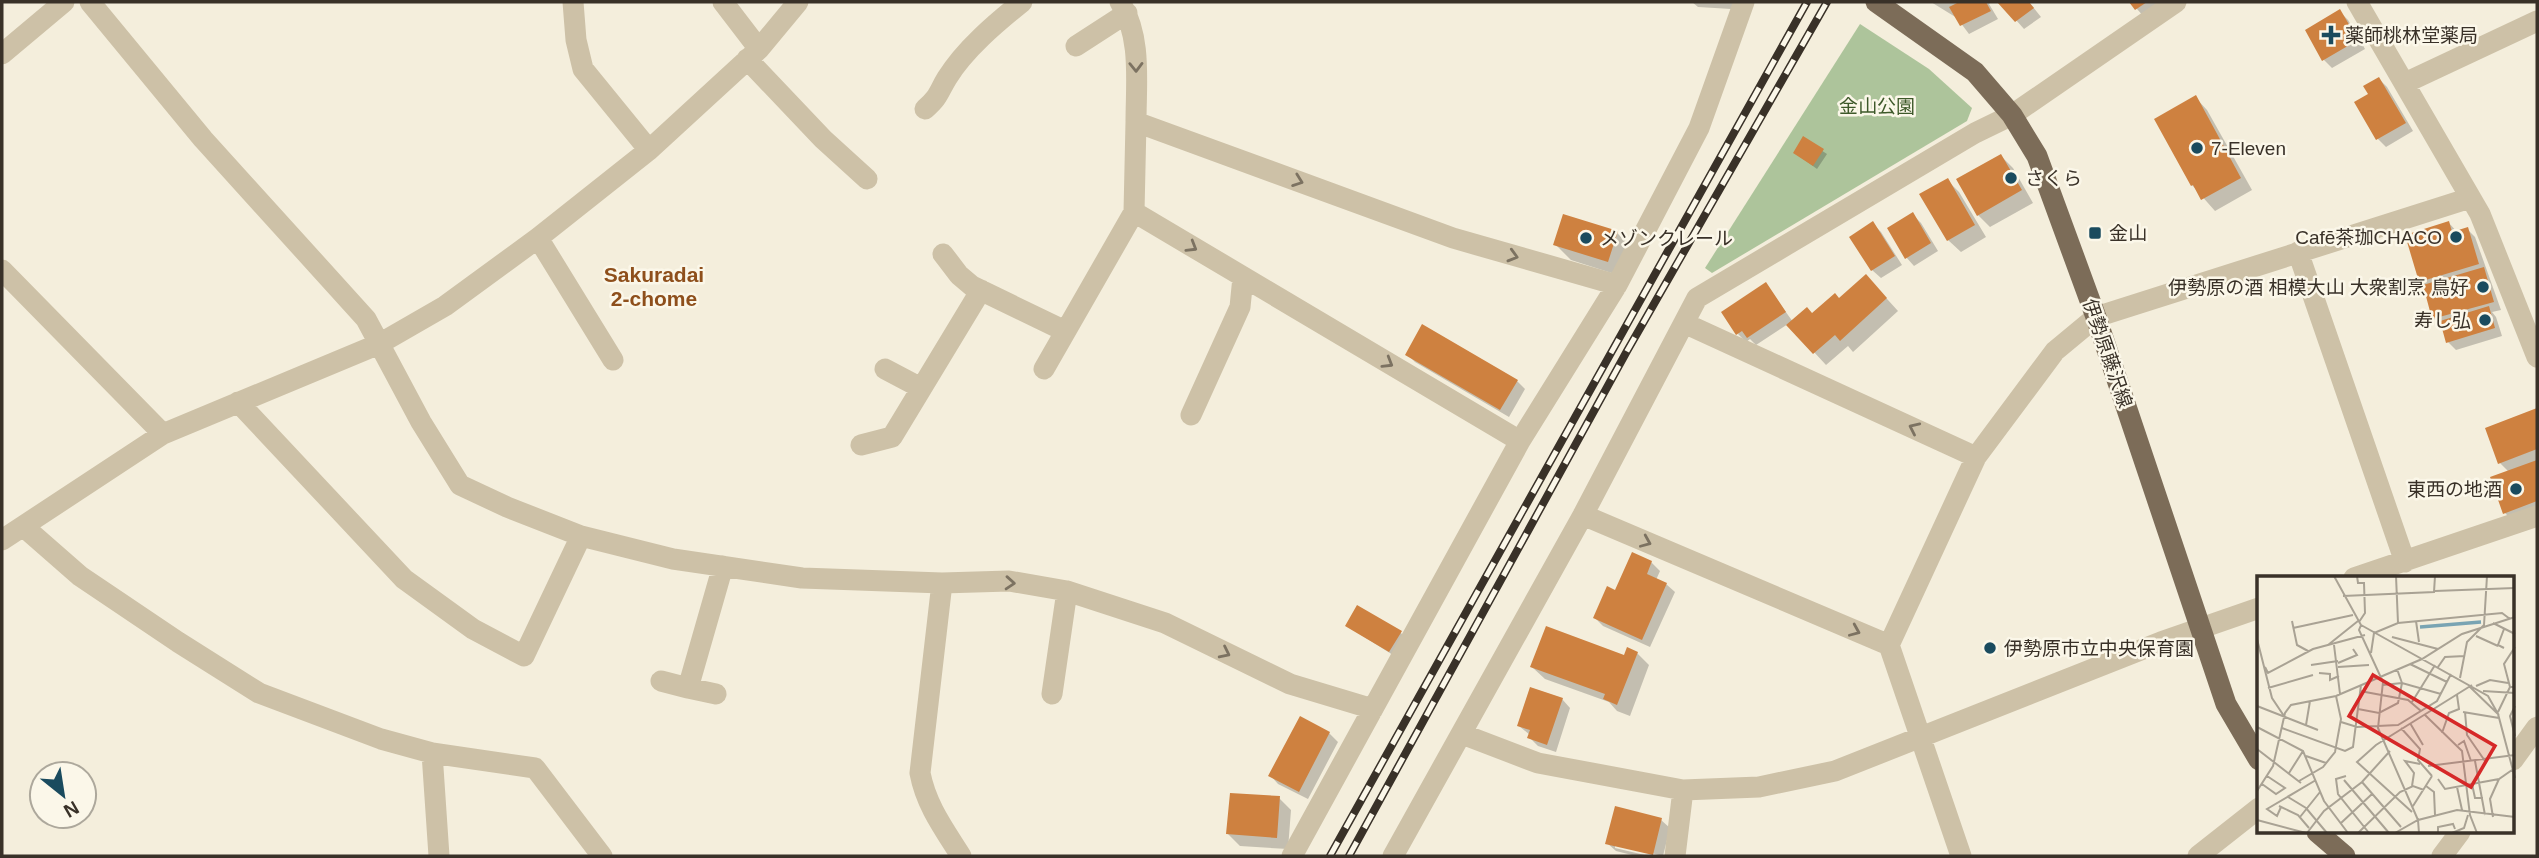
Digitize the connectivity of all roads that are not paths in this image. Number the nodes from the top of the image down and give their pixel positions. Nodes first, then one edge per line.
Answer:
1 (64, 2) edge
2 (90, 2) edge
3 (573, 2) edge
4 (723, 2) edge
5 (798, 2) edge
6 (1021, 2) edge
7 (1744, 2) edge
8 (1877, 2) edge
9 (2176, 2) edge
10 (2357, 2) edge
11 (1124, 8) edge
12 (2537, 21) edge
13 (1076, 46) dead end
14 (4, 47) edge
15 (753, 54) junction
16 (2405, 83) junction
17 (925, 109) dead end
18 (2012, 115) junction
19 (1136, 122) junction
20 (649, 150) junction
21 (867, 179) dead end
22 (2470, 198) junction
23 (1133, 212) junction
24 (538, 238) junction
25 (2298, 253) junction
26 (943, 254) dead end
27 (2, 270) edge
28 (1243, 277) junction
29 (1617, 285) junction
30 (981, 290) junction
31 (2096, 317) junction
32 (1684, 323) junction
33 (1065, 331) junction
34 (379, 344) junction
35 (2537, 357) edge
36 (614, 360) dead end
37 (885, 369) dead end
38 (1044, 369) dead end
39 (921, 388) junction
40 (238, 402) junction
41 (1191, 415) dead end
42 (163, 434) junction
43 (1520, 441) junction
44 (861, 445) dead end
45 (1976, 457) junction
46 (1583, 515) junction
47 (2537, 516) edge
48 (24, 527) junction
49 (581, 536) junction
50 (2, 540) edge
51 (2404, 562) junction
52 (723, 566) junction
53 (2360, 576) edge
54 (942, 583) junction
55 (1067, 590) junction
56 (2257, 609) edge
57 (2201, 628) junction
58 (1889, 645) junction
59 (661, 681) dead end
60 (688, 688) junction
61 (716, 694) dead end
62 (1052, 694) dead end
63 (1373, 709) junction
64 (2537, 727) edge
65 (1462, 734) junction
66 (1921, 737) junction
67 (432, 753) junction
68 (2257, 757) edge
69 (2514, 759) edge
70 (1683, 790) junction
71 (2257, 810) edge
72 (2319, 834) edge
73 (2458, 834) edge
74 (439, 856) edge
75 (603, 856) edge
76 (961, 856) edge
77 (1292, 856) edge
78 (1393, 856) edge
79 (1675, 856) edge
80 (1961, 856) edge
81 (2198, 856) edge
82 (2345, 856) edge
83 (2442, 856) edge

1 - 14 street
2 - 34 street
3 - 20 street
4 - 15 street
5 - 15 street
6 - 17 street
7 - 29 street
8 - 18 main road, 伊勢原藤沢線
9 - 18 street
10 - 16 street
11 - 13 street
11 -> 19 street
12 - 16 street
15 - 20 street
15 - 21 street
16 - 22 street
18 - 31 main road, 伊勢原藤沢線
18 - 32 street
19 - 23 street
19 -> 29 street
20 - 24 street
22 - 25 street
22 - 35 street
23 -> 28 street
23 - 33 street
24 - 34 street
24 - 36 street
25 - 31 street
25 - 51 street
26 - 30 street
27 - 42 street
28 - 41 street
28 -> 43 street
29 - 43 street
30 - 33 street
30 - 39 street
31 - 45 street
31 - 57 main road, 伊勢原藤沢線
45 -> 32 street
32 - 46 street
33 - 38 street
34 - 40 street
34 - 49 street
37 - 39 street
39 - 44 street
40 - 42 street
40 - 49 street
42 - 48 street
43 - 63 street
45 - 58 street
46 -> 58 street
46 - 65 street
47 - 51 street
48 - 50 street
48 - 67 street
49 - 52 street
51 - 53 street
52 - 54 street
52 - 60 street
54 -> 55 street
54 - 76 street
55 - 62 street
55 -> 63 street
56 - 57 street
57 - 66 street
57 - 68 main road, 伊勢原藤沢線
58 - 66 street
59 - 60 street
60 - 61 street
63 - 77 street
64 - 69 street
65 - 70 street
65 - 78 street
66 - 70 street
66 - 80 street
67 - 74 street
67 - 75 street
70 - 79 street
71 - 81 street
72 - 82 main road
73 - 83 street

